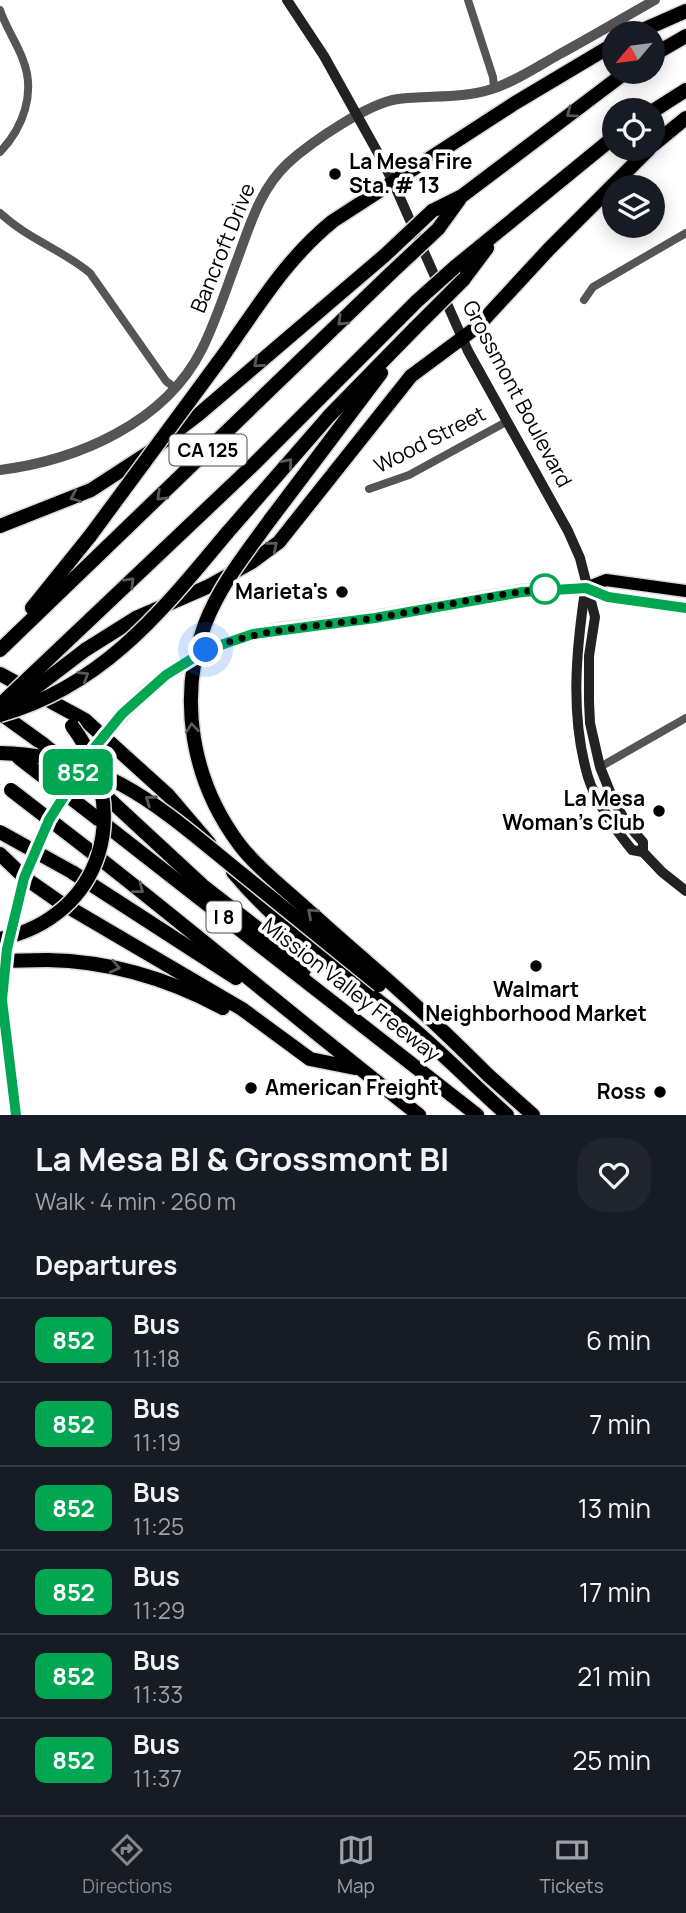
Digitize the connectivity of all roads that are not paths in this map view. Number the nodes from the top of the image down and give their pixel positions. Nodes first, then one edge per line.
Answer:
1 (287, 0) edge
2 (468, 0) edge
3 (655, 0) edge
4 (0, 10) edge
5 (686, 11) edge
6 (663, 21) edge
7 (686, 36) edge
8 (665, 48) edge
9 (602, 51) edge
10 (610, 84) edge
11 (494, 88) junction
12 (686, 90) edge
13 (665, 103) edge
14 (358, 115) junction
15 (686, 118) edge
16 (665, 135) edge
17 (602, 147) edge
18 (0, 152) edge
19 (637, 161) edge
20 (393, 182) junction
21 (462, 196) junction
22 (0, 213) edge
23 (499, 233) junction
24 (686, 233) edge
25 (584, 300) dead end
26 (415, 328) junction
27 (462, 339) junction
28 (175, 388) junction
29 (506, 422) junction
30 (0, 470) edge
31 (369, 489) dead end
32 (0, 526) edge
33 (586, 588) junction
34 (686, 591) edge
35 (686, 608) edge
36 (24, 625) junction
37 (0, 650) edge
38 (0, 674) edge
39 (0, 685) edge
40 (0, 705) edge
41 (0, 714) edge
42 (686, 718) edge
43 (103, 736) junction
44 (0, 744) edge
45 (0, 753) edge
46 (600, 767) junction
47 (5, 786) edge
48 (0, 832) edge
49 (643, 852) junction
50 (0, 854) edge
51 (24, 878) junction
52 (686, 891) edge
53 (0, 939) edge
54 (0, 961) edge
55 (278, 1004) junction
56 (349, 1016) junction
57 (281, 1039) junction
58 (360, 1069) junction
59 (488, 1075) junction
60 (16, 1115) edge
61 (419, 1115) edge
62 (477, 1115) edge
63 (507, 1115) edge
64 (533, 1115) edge

1 - 14 main road, Grossmont Boulevard
2 - 11 street
3 - 11 street, Bancroft Drive
4 - 18 street
5 - 6 highway
7 - 8 highway
9 - 20 highway
10 -> 21 highway, CA 125
11 - 14 street, Bancroft Drive
12 - 13 highway
14 - 20 main road, Grossmont Boulevard
14 - 28 street, Bancroft Drive
15 - 16 highway
17 - 23 highway, CA 125
19 - 27 highway
20 - 27 main road, Grossmont Boulevard
20 - 36 highway, bridge
21 -> 32 highway, bridge
21 -> 36 highway, CA 125, bridge
22 - 28 street
23 - 26 highway, bridge
40 -> 23 highway, CA 125, bridge
24 - 25 street
41 -> 26 highway, bridge
59 -> 26 highway, bridge
27 - 29 main road, Grossmont Boulevard
41 -> 27 highway, bridge
28 - 30 street, Bancroft Drive
29 - 31 street, Wood Street
29 - 33 main road, Grossmont Boulevard
33 - 34 main road
33 - 35 main road
33 - 43 main road
33 - 46 main road, Grossmont Boulevard
33 - 49 main road, Grossmont Boulevard
36 - 37 highway, CA 125
38 - 43 highway
39 - 53 highway, bridge
41 - 56 highway, bridge
42 - 46 street
43 - 51 main road
43 - 63 highway
44 - 56 highway, Mission Valley Freeway / I 8, bridge
59 -> 45 highway, bridge
46 - 49 main road, Grossmont Boulevard
47 -> 55 highway, I 8, bridge
48 - 55 highway, bridge
49 - 52 main road, Grossmont Boulevard
50 - 51 highway
51 - 57 highway
51 - 60 main road
54 -> 57 highway, bridge
55 - 58 highway, I 8
56 - 62 highway, Mission Valley Freeway / I 8
57 - 58 highway
58 - 61 highway, I 8
59 - 64 highway

